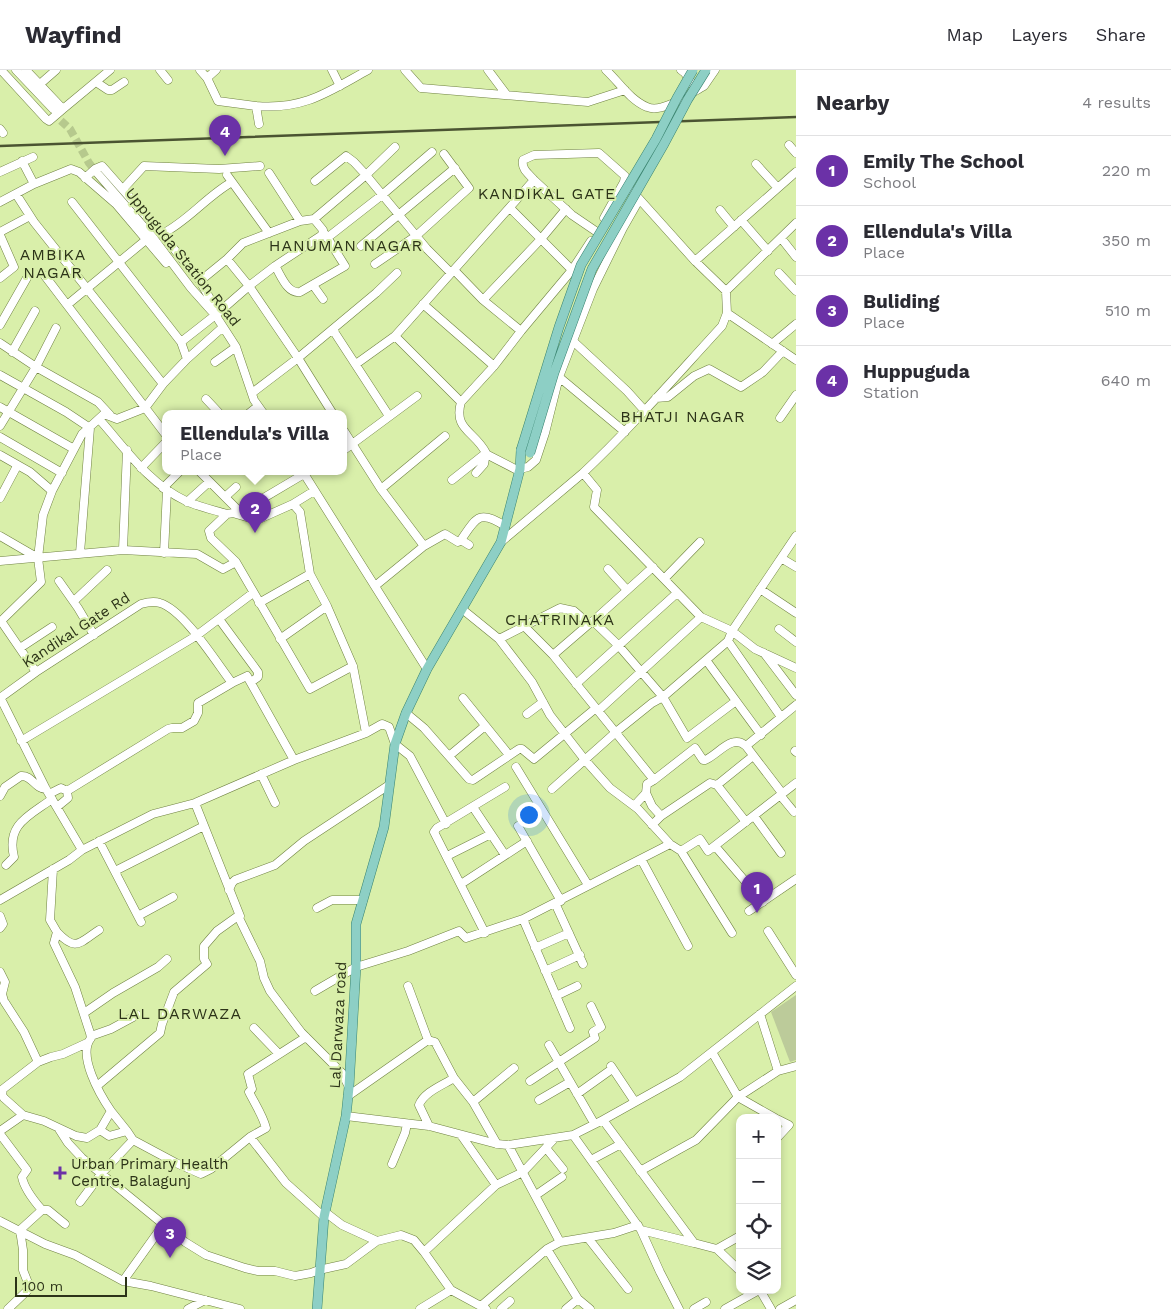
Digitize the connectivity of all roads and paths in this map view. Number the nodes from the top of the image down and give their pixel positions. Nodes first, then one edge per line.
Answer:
1 (1, 70) edge
2 (16, 70) edge
3 (26, 70) edge
4 (56, 70) edge
5 (110, 70) edge
6 (160, 70) edge
7 (200, 70) edge
8 (216, 70) edge
9 (332, 70) edge
10 (368, 70) edge
11 (405, 70) edge
12 (488, 70) edge
13 (606, 70) edge
14 (706, 70) edge
15 (715, 70) edge
16 (687, 71) edge
17 (207, 78) junction
18 (168, 80) dead end
19 (96, 82) junction
20 (124, 82) dead end
21 (40, 84) junction
22 (340, 86) junction
23 (704, 86) junction
24 (625, 90) junction
25 (506, 94) junction
26 (256, 106) junction
27 (53, 109) tunnel mouth
28 (62, 109) junction
29 (259, 124) dead end
30 (789, 145) dead end
31 (395, 147) dead end
32 (432, 152) dead end
33 (796, 153) edge
34 (444, 154) dead end
35 (33, 157) dead end
36 (22, 161) junction
37 (756, 164) dead end
38 (260, 166) dead end
39 (455, 168) junction
40 (0, 172) edge
41 (796, 172) edge
42 (269, 173) dead end
43 (98, 174) tunnel mouth
44 (227, 175) dead end
45 (366, 175) junction
46 (86, 178) junction
47 (534, 180) junction
48 (232, 182) junction
49 (315, 182) dead end
50 (624, 182) junction
51 (34, 184) junction
52 (777, 187) junction
53 (123, 189) junction
54 (16, 194) junction
55 (382, 196) junction
56 (639, 200) junction
57 (0, 202) edge
58 (72, 202) dead end
59 (510, 208) junction
60 (566, 209) junction
61 (720, 210) dead end
62 (398, 215) junction
63 (30, 216) junction
64 (314, 219) junction
65 (741, 220) junction
66 (300, 221) junction
67 (796, 223) edge
68 (734, 227) junction
69 (323, 230) junction
70 (597, 232) junction
71 (0, 233) edge
72 (269, 233) junction
73 (162, 234) junction
74 (416, 236) junction
75 (327, 238) junction
76 (781, 238) junction
77 (146, 239) junction
78 (541, 239) junction
79 (361, 246) dead end
80 (3, 248) edge
81 (768, 251) junction
82 (796, 257) edge
83 (227, 259) junction
84 (695, 261) junction
85 (120, 263) junction
86 (376, 264) dead end
87 (275, 266) junction
88 (572, 270) junction
89 (452, 272) junction
90 (397, 273) dead end
91 (779, 273) dead end
92 (28, 276) dead end
93 (45, 276) dead end
94 (0, 278) edge
95 (200, 281) junction
96 (313, 285) junction
97 (249, 286) junction
98 (87, 287) junction
99 (796, 291) edge
100 (726, 292) junction
101 (323, 299) dead end
102 (483, 300) junction
103 (204, 303) junction
104 (423, 304) junction
105 (67, 305) junction
106 (35, 311) dead end
107 (726, 313) junction
108 (217, 314) junction
109 (796, 324) edge
110 (0, 325) edge
111 (223, 327) junction
112 (56, 328) dead end
113 (332, 330) junction
114 (521, 331) junction
115 (395, 336) junction
116 (181, 342) junction
117 (574, 342) junction
118 (0, 344) edge
119 (772, 344) junction
120 (236, 347) junction
121 (783, 351) junction
122 (12, 352) junction
123 (298, 358) junction
124 (187, 359) junction
125 (796, 360) edge
126 (215, 362) dead end
127 (356, 364) junction
128 (494, 366) junction
129 (36, 367) junction
130 (0, 375) edge
131 (559, 377) junction
132 (163, 384) junction
133 (21, 388) junction
134 (252, 393) junction
135 (796, 395) edge
136 (417, 396) dead end
137 (656, 398) junction
138 (206, 399) dead end
139 (461, 402) junction
140 (258, 406) junction
141 (0, 407) edge
142 (793, 407) edge
143 (146, 408) junction
144 (216, 410) edge
145 (253, 410) edge
146 (261, 410) edge
147 (330, 410) edge
148 (645, 411) junction
149 (9, 412) junction
150 (389, 416) junction
151 (113, 418) junction
152 (780, 418) dead end
153 (99, 419) junction
154 (0, 426) edge
155 (90, 428) junction
156 (162, 430) edge
157 (625, 432) junction
158 (347, 436) edge
159 (445, 436) dead end
160 (0, 437) edge
161 (352, 444) junction
162 (162, 446) edge
163 (347, 448) edge
164 (74, 449) junction
165 (127, 450) junction
166 (486, 454) junction
167 (0, 455) edge
168 (17, 466) junction
169 (142, 468) junction
170 (520, 470) junction
171 (62, 473) junction
172 (476, 473) dead end
173 (583, 474) junction
174 (177, 475) edge
175 (203, 475) edge
176 (302, 475) edge
177 (305, 475) edge
178 (452, 480) dead end
179 (209, 482) junction
180 (236, 487) dead end
181 (165, 489) junction
182 (382, 489) junction
183 (52, 491) junction
184 (314, 491) junction
185 (225, 497) junction
186 (0, 498) edge
187 (187, 502) junction
188 (292, 504) junction
189 (238, 513) junction
190 (227, 514) junction
191 (505, 526) junction
192 (0, 536) edge
193 (796, 536) edge
194 (462, 540) junction
195 (501, 542) junction
196 (700, 542) dead end
197 (424, 546) junction
198 (469, 546) dead end
199 (123, 550) junction
200 (164, 552) junction
201 (80, 553) junction
202 (38, 558) junction
203 (781, 558) junction
204 (236, 562) junction
205 (1, 563) edge
206 (653, 567) junction
207 (796, 567) edge
208 (608, 569) dead end
209 (107, 570) dead end
210 (310, 574) junction
211 (664, 579) junction
212 (59, 581) dead end
213 (375, 586) junction
214 (760, 589) junction
215 (627, 590) junction
216 (254, 593) junction
217 (677, 593) junction
218 (74, 601) junction
219 (259, 603) junction
220 (327, 606) junction
221 (462, 608) junction
222 (796, 613) edge
223 (701, 617) junction
224 (219, 619) junction
225 (1, 622) edge
226 (591, 622) junction
227 (524, 626) junction
228 (52, 627) dead end
229 (778, 630) dead end
230 (732, 631) junction
231 (94, 635) junction
232 (196, 636) junction
233 (280, 639) junction
234 (499, 639) junction
235 (728, 641) junction
236 (796, 642) edge
237 (618, 645) junction
238 (20, 648) junction
239 (763, 651) junction
240 (552, 654) junction
241 (706, 660) junction
242 (353, 666) junction
243 (796, 668) edge
244 (427, 670) junction
245 (36, 672) junction
246 (642, 672) junction
247 (251, 682) junction
248 (232, 683) junction
249 (576, 684) junction
250 (796, 695) edge
251 (0, 697) edge
252 (663, 697) junction
253 (464, 698) dead end
254 (736, 700) junction
255 (543, 702) junction
256 (795, 707) edge
257 (597, 710) junction
258 (406, 713) junction
259 (527, 714) dead end
260 (781, 717) junction
261 (485, 726) junction
262 (616, 732) junction
263 (366, 733) junction
264 (566, 734) junction
265 (761, 735) junction
266 (688, 738) junction
267 (21, 741) junction
268 (395, 744) junction
269 (746, 746) junction
270 (695, 748) junction
271 (449, 756) junction
272 (509, 756) junction
273 (753, 756) junction
274 (294, 760) junction
275 (585, 760) junction
276 (516, 767) dead end
277 (262, 774) junction
278 (654, 780) junction
279 (796, 783) edge
280 (389, 785) junction
281 (717, 786) junction
282 (505, 787) dead end
283 (552, 789) dead end
284 (67, 791) junction
285 (646, 793) junction
286 (781, 794) junction
287 (0, 796) edge
288 (51, 797) junction
289 (195, 803) junction
290 (275, 803) dead end
291 (634, 806) junction
292 (473, 807) junction
293 (794, 812) dead end
294 (661, 816) junction
295 (754, 816) junction
296 (746, 822) junction
297 (446, 824) junction
298 (652, 824) junction
299 (204, 826) junction
300 (518, 826) dead end
301 (491, 834) junction
302 (99, 841) junction
303 (527, 841) junction
304 (670, 844) junction
305 (715, 846) junction
306 (82, 850) junction
307 (681, 851) junction
308 (781, 853) dead end
309 (505, 855) junction
310 (447, 856) junction
311 (641, 859) junction
312 (6, 865) dead end
313 (53, 869) junction
314 (115, 871) junction
315 (796, 879) edge
316 (461, 884) junction
317 (588, 886) junction
318 (228, 890) junction
319 (173, 897) dead end
320 (0, 900) edge
321 (363, 900) junction
322 (558, 902) junction
323 (763, 902) junction
324 (317, 908) dead end
325 (749, 910) dead end
326 (0, 916) edge
327 (238, 916) junction
328 (523, 919) junction
329 (0, 928) edge
330 (100, 930) dead end
331 (768, 931) dead end
332 (57, 932) junction
333 (484, 933) junction
334 (569, 933) junction
335 (732, 933) dead end
336 (688, 946) dead end
337 (535, 948) junction
338 (580, 955) junction
339 (167, 959) dead end
340 (583, 964) dead end
341 (356, 967) junction
342 (545, 971) junction
343 (796, 975) edge
344 (1, 977) edge
345 (408, 986) dead end
346 (577, 986) dead end
347 (796, 986) edge
348 (315, 991) dead end
349 (556, 996) junction
350 (591, 1006) dead end
351 (84, 1013) junction
352 (760, 1014) junction
353 (137, 1015) dead end
354 (254, 1028) dead end
355 (570, 1028) dead end
356 (306, 1037) junction
357 (89, 1040) junction
358 (428, 1040) junction
359 (549, 1045) dead end
360 (712, 1052) junction
361 (278, 1054) junction
362 (38, 1062) junction
363 (559, 1063) junction
364 (796, 1066) edge
365 (514, 1068) dead end
366 (778, 1071) junction
367 (454, 1078) junction
368 (530, 1081) dead end
369 (570, 1082) junction
370 (98, 1086) junction
371 (349, 1092) junction
372 (577, 1094) junction
373 (738, 1097) junction
374 (539, 1100) dead end
375 (473, 1102) junction
376 (635, 1102) junction
377 (112, 1111) junction
378 (769, 1114) edge
379 (23, 1115) junction
380 (346, 1116) junction
381 (603, 1120) junction
382 (781, 1121) edge
383 (594, 1123) junction
384 (407, 1124) junction
385 (429, 1126) junction
386 (59, 1129) junction
387 (100, 1130) junction
388 (127, 1131) junction
389 (0, 1132) edge
390 (781, 1134) edge
391 (461, 1135) junction
392 (573, 1135) junction
393 (250, 1137) junction
394 (556, 1138) junction
395 (133, 1140) junction
396 (497, 1144) junction
397 (621, 1144) junction
398 (508, 1145) junction
399 (546, 1148) junction
400 (591, 1160) junction
401 (392, 1164) dead end
402 (640, 1171) junction
403 (523, 1172) junction
404 (101, 1174) junction
405 (496, 1185) junction
406 (536, 1195) junction
407 (80, 1202) dead end
408 (42, 1210) junction
409 (324, 1215) junction
410 (2, 1223) edge
411 (65, 1224) dead end
412 (164, 1225) junction
413 (639, 1227) junction
414 (20, 1230) junction
415 (588, 1238) junction
416 (736, 1238) edge
417 (377, 1241) junction
418 (560, 1242) junction
419 (694, 1244) junction
420 (547, 1249) junction
421 (717, 1249) junction
422 (424, 1252) junction
423 (736, 1267) edge
424 (318, 1270) junction
425 (123, 1282) junction
426 (628, 1289) dead end
427 (451, 1290) junction
428 (752, 1294) edge
429 (762, 1294) edge
430 (578, 1299) junction
431 (206, 1300) junction
432 (796, 1300) edge
433 (510, 1301) dead end
434 (706, 1302) dead end
435 (483, 1307) edge
436 (237, 1308) edge
437 (8, 1309) edge
438 (188, 1309) edge
439 (317, 1309) edge
440 (420, 1309) edge
441 (501, 1309) edge
442 (566, 1309) edge
443 (590, 1309) edge
444 (679, 1309) edge
445 (694, 1309) edge
446 (725, 1309) edge
447 (772, 1309) edge
448 (780, 1309) edge

1 - 28 street
2 - 27 street
3 - 21 street
4 - 21 street
5 - 19 street
6 - 18 street
7 - 17 street
8 - 17 street
9 - 22 street
10 - 22 street
11 - 25 street
12 - 25 street
13 - 24 street
14 - 170 main road, bridge
15 - 23 street
16 - 23 street
16 - 170 main road, bridge
17 - 26 street
19 - 20 street
19 - 28 street
21 - 28 street
22 - 26 street
23 - 24 street
24 - 25 street
26 - 29 street
30 - 33 street
31 - 45 street
32 - 55 street
34 - 39 street
35 - 36 street
36 - 40 street
36 - 51 street
37 - 52 street
38 - 53 street
39 - 62 street
39 - 74 street
41 - 52 street
42 - 66 street
43 - 103 street, Uppuguda Station Road
44 - 48 street
45 - 49 street
45 - 55 street
45 - 64 street
46 - 51 street
46 - 53 street
46 - 77 street
47 - 50 street
47 - 59 street
47 - 60 street
48 - 72 street
48 - 73 street
50 - 56 street
50 - 70 street
51 - 54 street
52 - 65 street
53 - 73 street
54 - 57 street
54 - 63 street
55 - 62 street
55 - 75 street
56 - 84 street
56 - 117 street
58 - 85 street
59 - 78 street
59 - 89 street
60 - 70 street
60 - 78 street
61 - 68 street
62 - 74 street
62 - 79 street
63 - 71 street
63 - 98 street
64 - 66 street
64 - 69 street
65 - 68 street
65 - 81 street
66 - 72 street
67 - 76 street
68 - 84 street
69 - 75 street
69 - 87 street
70 - 88 street
71 - 80 street
72 - 83 street
73 - 95 street
74 - 86 street
74 - 89 street
75 - 96 street
76 - 81 street
76 - 82 street
77 - 85 street
77 - 103 street
78 - 88 street
78 - 102 street
80 - 94 street
81 - 100 street
83 - 95 street
83 - 97 street
84 - 100 street
85 - 98 street
85 - 116 street
87 - 96 street
87 - 97 street
88 - 114 street
89 - 102 street
89 - 104 street
90 - 113 street
91 - 99 street
92 - 110 street
93 - 105 street
95 - 108 street
96 - 101 street
97 - 108 street
97 - 123 street
98 - 105 street
98 - 132 street
100 - 107 street
102 - 114 street
103 - 108 street, Uppuguda Station Road
104 - 115 street
104 - 128 street
105 - 143 street
106 - 122 street
107 - 119 street
107 - 137 street
108 - 111 street, Uppuguda Station Road
108 - 116 street
109 - 119 street
111 - 120 street, Uppuguda Station Road
111 - 124 street
112 - 129 street
113 - 123 street
113 - 127 street
114 - 128 street
115 - 127 street
115 - 139 street
116 - 124 street
117 - 131 street
117 - 148 street
118 - 122 street
119 - 121 street
120 - 126 street
120 - 134 street, Uppuguda Station Road
121 - 125 street
121 - 137 street
122 - 129 street
123 - 134 street
123 - 147 street
124 - 132 street
127 - 150 street
128 - 139 street
129 - 133 street
129 - 151 street
130 - 133 street
131 - 157 street
131 - 170 street
132 - 143 street
133 - 149 street
133 - 155 street
134 - 140 street, Uppuguda Station Road
135 - 142 street
136 - 150 street
137 - 148 street
138 - 144 street
139 - 166 street
140 - 145 street
140 - 146 street, Uppuguda Station Road
141 - 149 street
142 - 152 street
143 - 151 street
143 - 156 street
148 - 157 street
149 - 154 street
149 - 164 street
150 - 161 street
151 - 153 street
153 - 155 street
153 - 165 street
155 - 164 street
155 - 201 street
157 - 173 street
158 - 161 street
159 - 182 street
160 - 171 street
161 - 163 street
161 - 182 street
162 - 169 street
164 - 171 street
165 - 169 street
165 - 199 street
166 - 170 street
166 - 172 street
166 - 178 street
167 - 168 street
168 - 183 street
168 - 186 street
169 - 181 street
170 - 191 main road, Lal Darwaza road
171 - 183 street
173 - 195 street
173 - 206 street
174 - 181 street
175 - 179 street
176 - 189 street
177 - 184 street
179 - 185 street
179 - 187 street
180 - 185 street
181 - 187 street
181 - 200 street
182 - 197 street
183 - 202 street
184 - 188 street
184 - 213 street
185 - 189 street
187 - 190 street
188 - 189 street
188 - 210 street
189 - 190 street
190 - 204 street
191 - 194 street
191 - 195 main road, Lal Darwaza road
192 - 202 street
193 - 203 street
194 - 197 street
194 - 198 street
195 - 221 main road, Lal Darwaza road
196 - 211 street
197 - 213 street
199 - 200 street
199 - 201 street
200 - 204 street
201 - 202 street
202 - 205 street
202 - 225 street
203 - 207 street
203 - 214 street
204 - 216 street
206 - 211 street
206 - 215 street
208 - 215 street
209 - 218 street
210 - 219 street
210 - 220 street
211 - 217 street
212 - 218 street
213 - 244 street
214 - 222 street
214 - 230 street
215 - 226 street
216 - 219 street
216 - 224 street
217 - 223 street
217 - 237 street
218 - 231 street
219 - 233 street
220 - 233 street
220 - 242 street
221 - 234 street
221 - 244 main road, Lal Darwaza road
223 - 230 street
223 - 246 street
224 - 232 street
224 - 247 street
225 - 238 street
226 - 227 street
226 - 237 street
226 - 240 street
227 - 234 street
227 - 240 street
228 - 238 street
229 - 236 street
230 - 235 street
230 - 239 street
231 - 232 street, Kandikal Gate Rd
231 - 245 street, Kandikal Gate Rd
232 - 248 street, Kandikal Gate Rd
232 - 267 street
233 - 242 street
234 - 255 street
235 - 241 street
235 - 260 street
237 - 246 street
237 - 249 street
238 - 245 street
239 - 243 street
239 - 250 street
240 - 249 street
241 - 252 street
241 - 254 street
242 - 263 street
244 - 258 main road, Lal Darwaza road
245 - 251 street, Kandikal Gate Rd
246 - 252 street
246 - 257 street
247 - 248 street
247 - 274 street
248 - 284 street
249 - 257 street
251 - 267 street
252 - 262 street
252 - 266 street
253 - 261 street
254 - 265 street
254 - 266 street
255 - 259 street
255 - 264 street
256 - 260 street
257 - 262 street
257 - 264 street
258 - 268 main road, Lal Darwaza road
258 - 271 street
260 - 265 street
261 - 271 street
261 - 272 street
262 - 275 street
262 - 278 street
263 - 268 street
263 - 274 street
264 - 272 street
264 - 275 street
265 - 269 street
266 - 270 street
267 - 288 street
268 - 280 main road, Lal Darwaza road
268 - 297 street
269 - 270 street
269 - 273 street
270 - 278 street
271 - 272 street
273 - 281 street
273 - 286 street
274 - 277 street
275 - 283 street
275 - 291 street
276 - 317 street
277 - 289 street
277 - 290 street
278 - 285 street
279 - 286 street
280 - 318 street
280 - 321 main road, Lal Darwaza road
281 - 294 street
281 - 296 street
282 - 292 street
284 - 288 street
284 - 288 street
285 - 291 street
285 - 294 street
286 - 293 street
286 - 295 street
287 - 288 street
288 - 306 street
288 - 312 street
289 - 299 street
289 - 302 street
291 - 298 street
292 - 297 street
292 - 301 street
294 - 298 street
295 - 296 street
295 - 308 street
296 - 305 street
297 - 310 street
298 - 304 street
299 - 314 street
299 - 318 street
300 - 303 street
301 - 309 street
301 - 310 street
302 - 306 street
302 - 314 street
303 - 309 street
303 - 322 street
304 - 307 street
304 - 311 street
305 - 307 street
305 - 323 street
306 - 313 street
307 - 335 street
309 - 316 street
310 - 316 street
311 - 317 street
311 - 336 street
313 - 320 street
313 - 332 street
314 - 319 street
315 - 323 street
316 - 333 street
317 - 322 street
318 - 327 street
321 - 324 street
321 - 341 main road, Lal Darwaza road
322 - 328 street
322 - 334 street
323 - 325 street
326 - 329 street
327 - 356 street
327 - 370 street
328 - 333 street
328 - 337 street
330 - 332 street
331 - 343 street
332 - 351 street
333 - 341 street
334 - 337 street
334 - 338 street
337 - 342 street
338 - 340 street
338 - 342 street
339 - 351 street
341 - 348 street
341 - 371 main road, Lal Darwaza road
342 - 349 street
344 - 362 street
345 - 358 street
346 - 349 street
347 - 352 street
349 - 355 street
350 - 363 street
351 - 357 street
352 - 360 street
352 - 366 street
353 - 357 street
354 - 361 street
356 - 361 street
356 - 371 street
357 - 362 street
357 - 370 street
358 - 367 street
358 - 371 street
359 - 363 street
360 - 373 street
360 - 376 street
361 - 393 street
362 - 379 street
363 - 368 street
363 - 369 street
364 - 366 street
365 - 375 street
366 - 373 street
367 - 375 street
367 - 385 street
369 - 372 street
369 - 374 street
370 - 377 street
371 - 380 main road, Lal Darwaza road
372 - 376 street
372 - 383 street
373 - 378 street
373 - 402 street
375 - 396 street
376 - 381 street
377 - 387 street
377 - 388 street
379 - 386 street
379 - 389 street
380 - 384 street
380 - 409 main road, Lal Darwaza road
381 - 383 street
381 - 397 street
382 - 390 street
383 - 392 street
384 - 385 street
384 - 401 street
385 - 391 street
386 - 387 street
386 - 404 street
387 - 388 street
388 - 395 street
389 - 408 street
391 - 396 street
391 - 405 street
392 - 394 street
392 - 400 street
393 - 395 street
393 - 409 street
394 - 398 street
394 - 399 street
395 - 404 street
396 - 398 street
397 - 400 street
397 - 402 street
398 - 403 street
399 - 403 street
399 - 406 street
400 - 413 street
402 - 419 street
403 - 405 street
403 - 406 street
404 - 407 street
404 - 412 street
405 - 422 street
406 - 418 street
408 - 411 street
408 - 414 street
409 - 417 street
409 - 424 main road, Lal Darwaza road
410 - 414 street
412 - 424 street
412 - 425 street
413 - 415 street
413 - 419 street
413 - 444 street
414 - 425 street
414 - 437 street
415 - 418 street
415 - 426 street
416 - 421 street
417 - 422 street
417 - 424 street
418 - 420 street
419 - 421 street
420 - 430 street
420 - 435 street
421 - 423 street
422 - 427 street
424 - 439 main road, Lal Darwaza road
425 - 431 street
427 - 435 street
427 - 440 street
428 - 446 street
429 - 447 street
430 - 442 street
430 - 443 street
431 - 436 street
431 - 438 street
432 - 448 street
433 - 441 street
434 - 445 street

